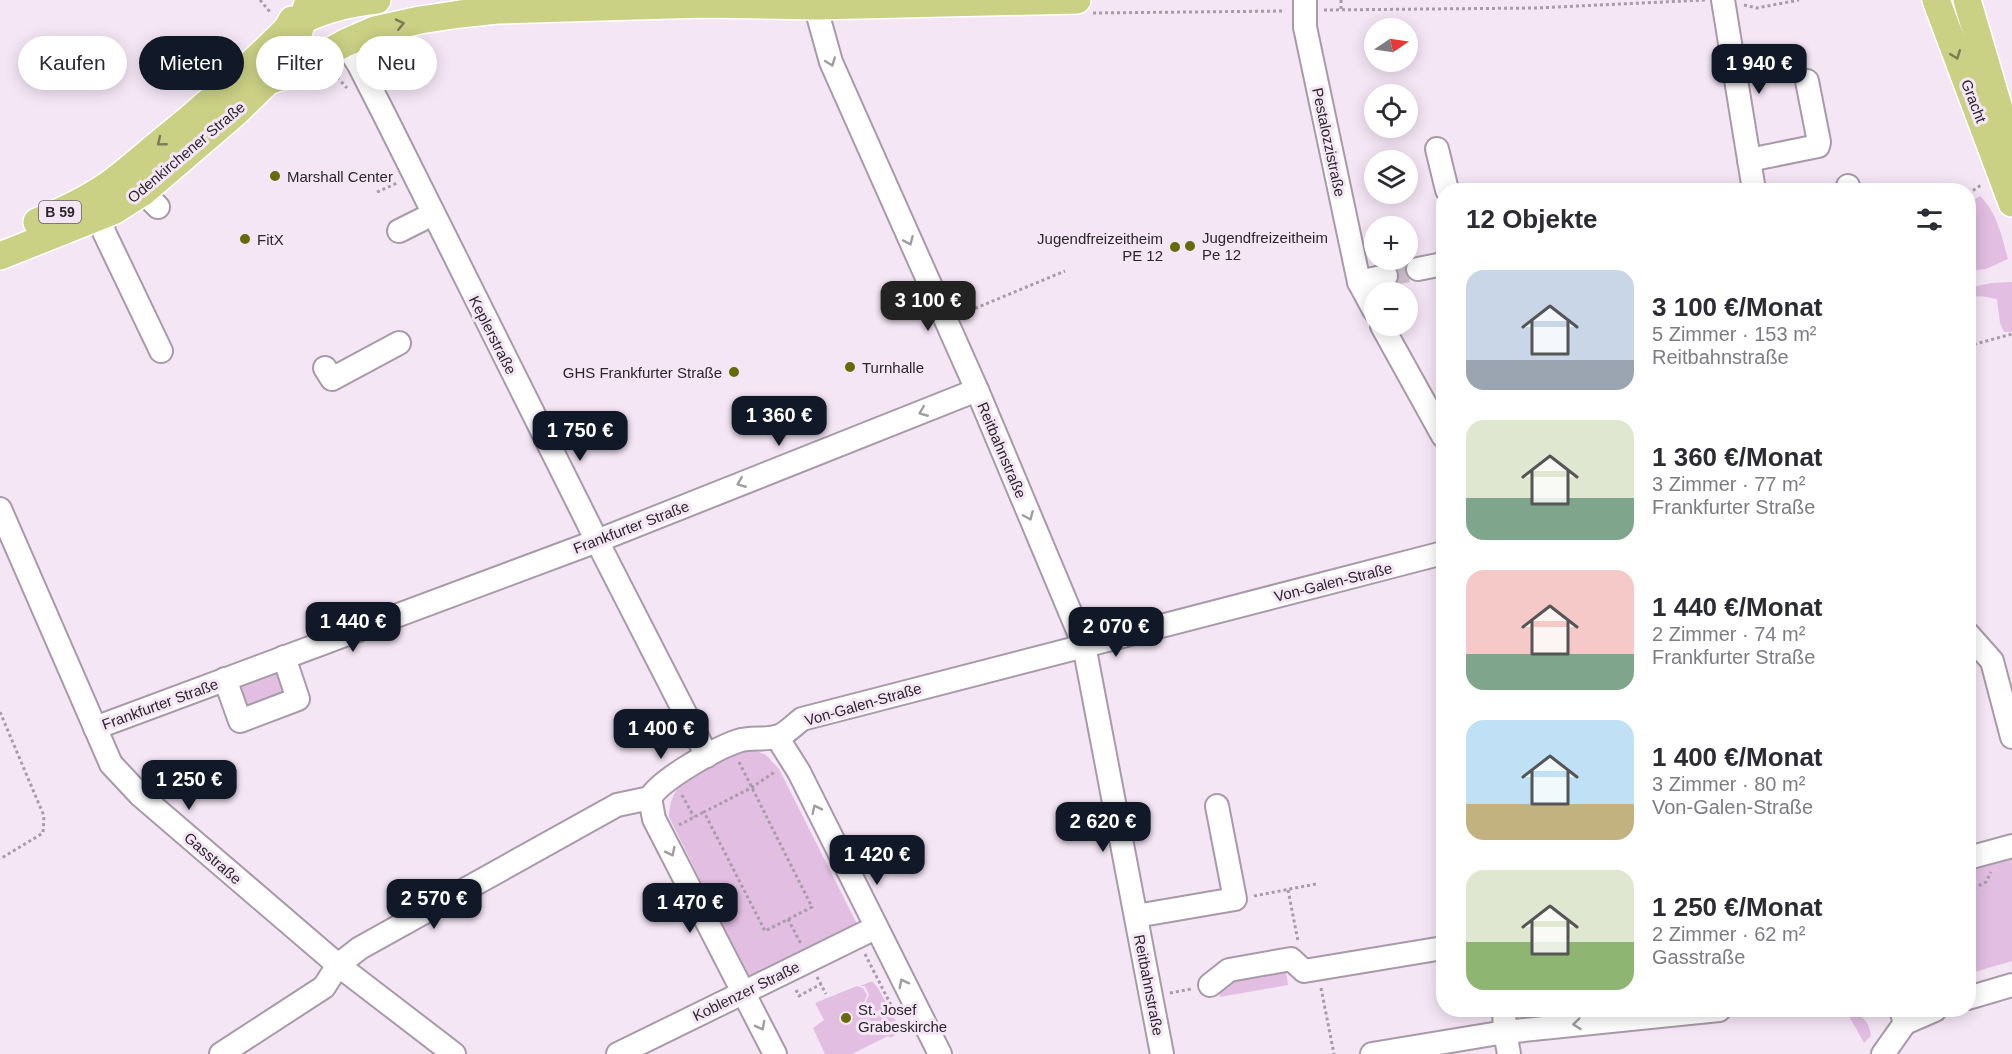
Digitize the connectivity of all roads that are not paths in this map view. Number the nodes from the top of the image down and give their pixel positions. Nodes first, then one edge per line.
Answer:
1 (368, 0) edge
2 (1072, 0) edge
3 (1077, 0) edge
4 (1305, 0) edge
5 (1935, 0) edge
6 (1967, 0) edge
7 (1723, 1) edge
8 (816, 3) edge
9 (302, 8) edge
10 (297, 36) edge
11 (345, 43) junction
12 (1807, 81) dead end
13 (259, 90) edge
14 (1437, 149) dead end
15 (2012, 153) edge
16 (1749, 160) junction
17 (115, 179) junction
18 (1445, 183) edge
19 (1754, 183) edge
20 (2012, 203) edge
21 (433, 214) junction
22 (102, 216) junction
23 (399, 231) dead end
24 (0, 237) edge
25 (0, 256) edge
26 (1436, 265) edge
27 (1418, 269) tunnel mouth
28 (1386, 276) tunnel mouth
29 (1359, 282) junction
30 (1364, 291) edge
31 (1388, 336) edge
32 (399, 343) dead end
33 (161, 351) dead end
34 (325, 368) dead end
35 (977, 390) junction
36 (1436, 423) edge
37 (0, 508) edge
38 (597, 541) junction
39 (1436, 556) edge
40 (1976, 643) edge
41 (1084, 645) junction
42 (284, 657) junction
43 (225, 680) junction
44 (95, 728) junction
45 (777, 737) junction
46 (2012, 737) edge
47 (707, 756) junction
48 (650, 798) junction
49 (1216, 806) dead end
50 (2012, 846) edge
51 (1976, 856) edge
52 (1136, 916) junction
53 (865, 932) junction
54 (1436, 949) edge
55 (338, 965) junction
56 (1210, 985) road end
57 (2012, 985) edge
58 (744, 993) junction
59 (1976, 996) edge
60 (1582, 1017) edge
61 (1902, 1017) edge
62 (1504, 1021) edge
63 (221, 1054) edge
64 (454, 1054) edge
65 (618, 1054) edge
66 (775, 1054) edge
67 (940, 1054) edge
68 (1162, 1054) edge
69 (1372, 1054) edge
70 (1509, 1054) edge
71 (1883, 1054) edge

1 - 9 main road
2 - 3 main road
2 - 8 main road
4 - 29 street, Pestalozzistraße
5 -> 20 main road, Gracht
6 - 15 main road, Gracht
7 - 16 street
11 -> 8 main road
8 -> 35 street, Reitbahnstraße
9 - 10 main road, Odenkirchener Straße / B 59
9 - 11 main road
9 -> 17 main road, Odenkirchener Straße / B 59
11 - 21 street, Keplerstraße
12 - 16 street
13 - 22 main road, Odenkirchener Straße / B 59
14 - 18 street
16 - 19 street
17 - 22 street
17 - 24 main road, Odenkirchener Straße / B 59
21 - 23 street
21 - 38 street, Keplerstraße
22 - 25 main road, Odenkirchener Straße / B 59
22 - 33 street
26 - 27 street
28 - 29 street
29 - 30 street, Pestalozzistraße
31 - 36 street
32 - 34 street
35 -> 38 street, Frankfurter Straße
35 -> 41 street, Reitbahnstraße
37 - 44 street, Gasstraße
38 - 42 street, Frankfurter Straße
38 - 47 street, Keplerstraße
39 - 41 street, Von-Galen-Straße
40 - 46 street
41 - 45 street, Von-Galen-Straße
41 - 52 street, Reitbahnstraße
42 - 43 street, Frankfurter Straße
42 - 43 street, Frankfurter Straße
43 - 44 street, Frankfurter Straße
44 - 55 street, Gasstraße
45 - 47 street
53 -> 45 street
47 - 48 street
48 - 55 street
48 -> 58 street
49 - 52 street, Reitbahnstraße
50 - 51 street
52 - 68 street, Reitbahnstraße
53 - 58 street, Koblenzer Straße
67 -> 53 street
54 - 56 street
55 - 63 street
55 - 64 street, Gasstraße
57 - 59 street
58 - 65 street, Koblenzer Straße
58 -> 66 street
60 -> 62 street
61 - 71 street
62 - 69 street
62 - 70 street

